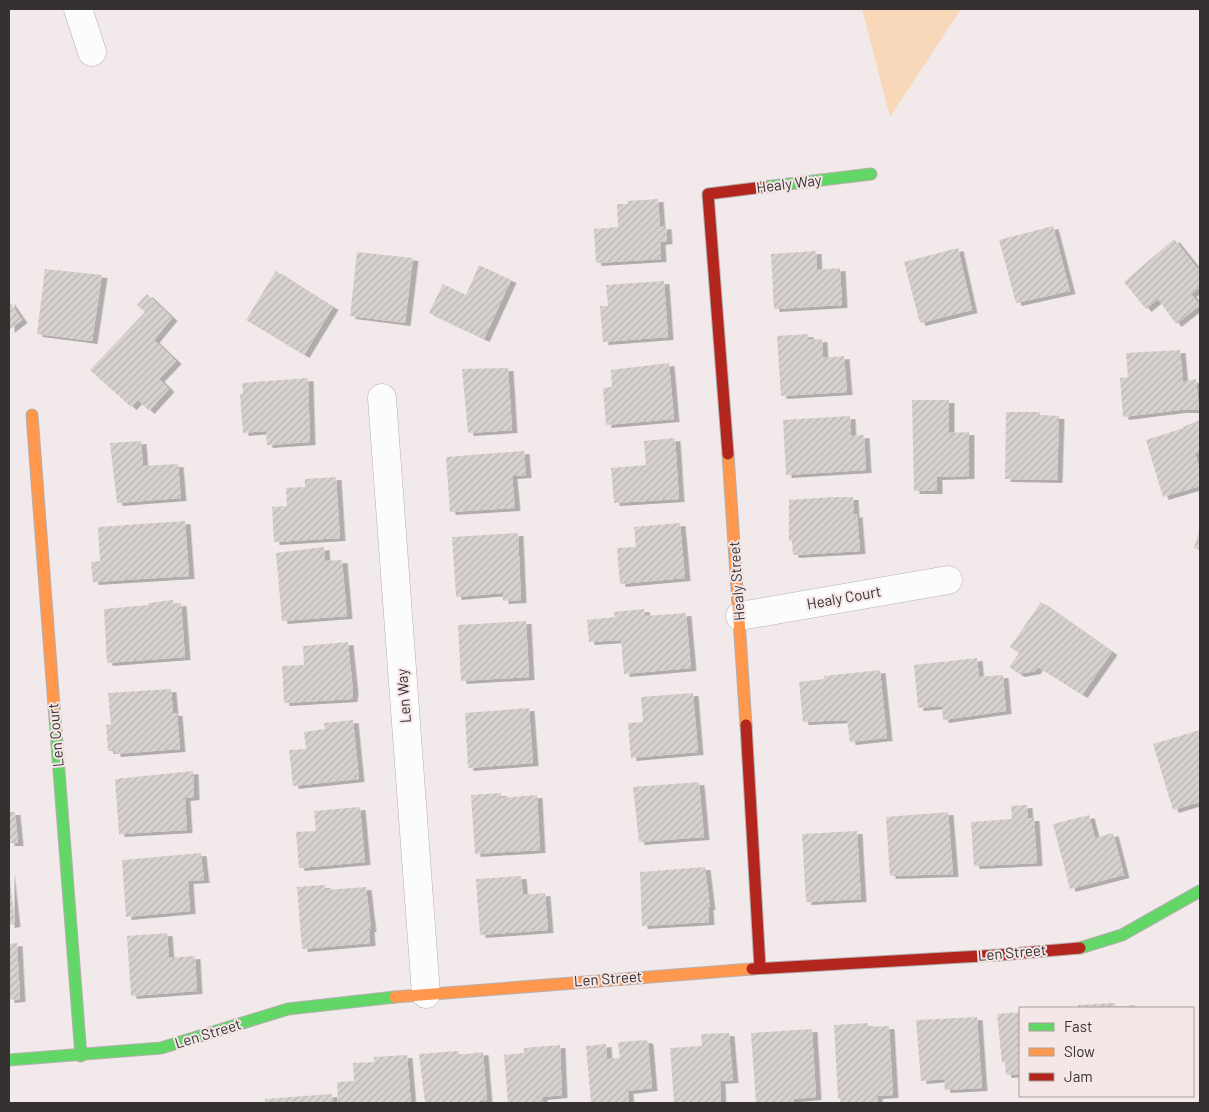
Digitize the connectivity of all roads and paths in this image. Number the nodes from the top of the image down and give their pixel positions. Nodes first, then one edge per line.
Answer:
1 (78, 9) edge
2 (92, 52) dead end
3 (871, 174) dead end
4 (708, 194) joint
5 (382, 398) dead end
6 (32, 415) dead end
7 (948, 580) dead end
8 (740, 616) junction
9 (1200, 891) edge
10 (760, 968) junction
11 (426, 994) junction
12 (81, 1056) junction
13 (9, 1060) edge

1 - 2 street
3 - 4 street, Healy Way
4 - 8 street, Healy Street
5 - 11 street, Len Way
6 - 12 street, Len Court
7 - 8 street, Healy Court
8 - 10 street, Healy Street
9 - 10 street, Len Street
10 - 11 street, Len Street
11 - 12 street, Len Street
12 - 13 street, Len Street

